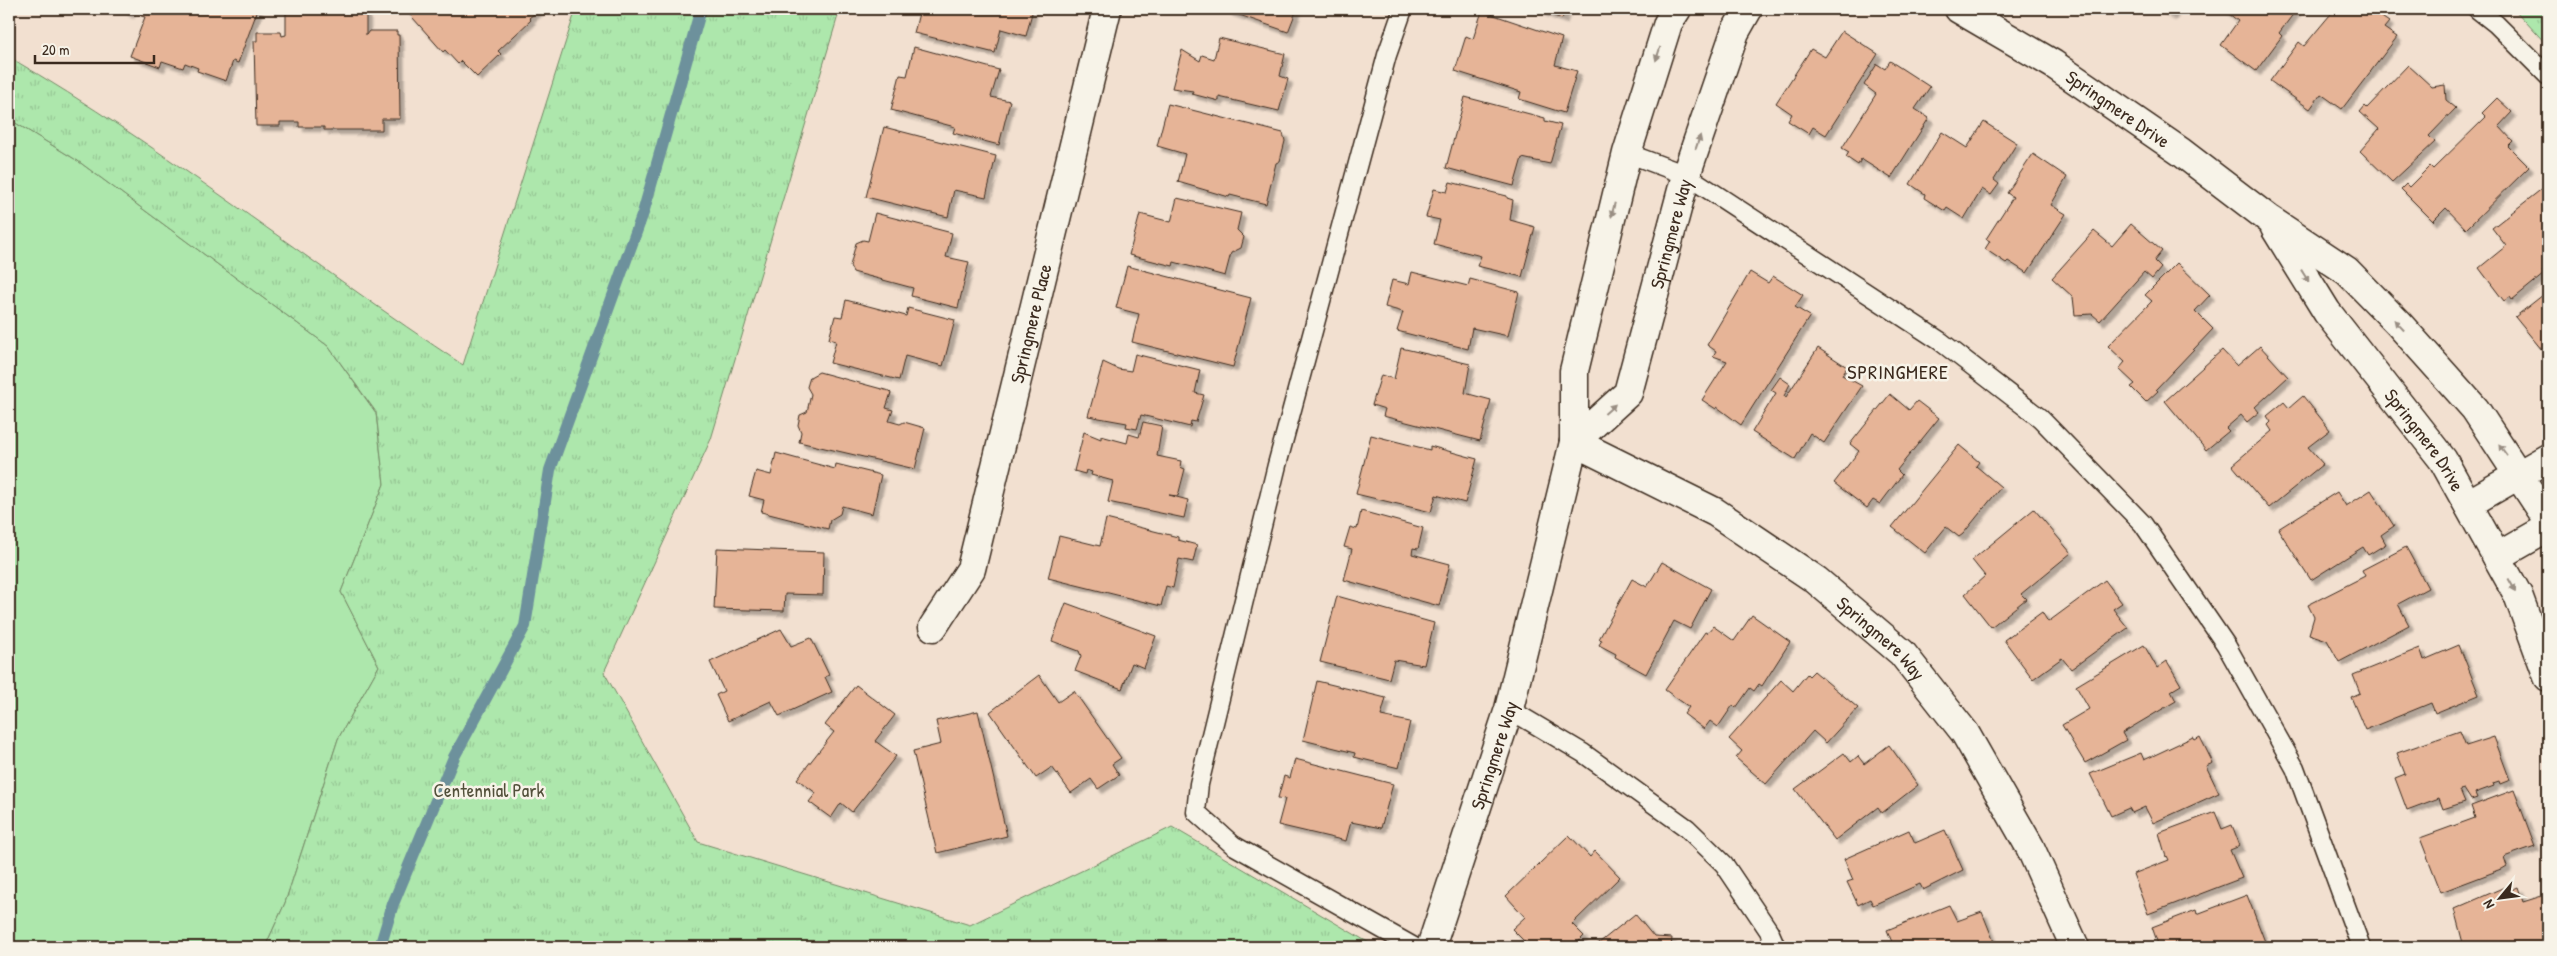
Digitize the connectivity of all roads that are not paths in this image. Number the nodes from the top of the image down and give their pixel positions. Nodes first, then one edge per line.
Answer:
1 (1107, 9) edge
2 (1403, 9) edge
3 (1676, 9) edge
4 (1748, 9) edge
5 (1959, 9) edge
6 (2477, 9) edge
7 (2548, 76) edge
8 (1627, 153) junction
9 (1686, 176) junction
10 (2270, 220) junction
11 (1574, 442) junction
12 (2548, 458) edge
13 (2520, 475) junction
14 (2468, 504) junction
15 (2548, 520) edge
16 (2548, 528) edge
17 (2497, 557) junction
18 (933, 627) dead end
19 (2548, 677) edge
20 (1509, 709) junction
21 (1414, 947) edge
22 (1431, 947) edge
23 (1776, 947) edge
24 (2075, 947) edge
25 (2362, 947) edge

1 - 18 street, Springmere Place
2 - 21 lane
3 -> 8 street, Springmere Way
9 -> 4 street, Springmere Way
5 - 10 street, Springmere Drive
6 - 7 lane
8 - 9 lane
8 -> 11 street, Springmere Way
11 -> 9 street, Springmere Way
9 - 25 lane
13 -> 10 street, Springmere Drive
10 -> 14 street, Springmere Drive
11 - 20 street, Springmere Way
11 - 24 street, Springmere Way
12 - 13 street
13 - 14 street
13 - 15 street, Springmere Drive
14 - 17 street, Springmere Drive
16 - 17 street
17 -> 19 street, Springmere Drive
20 - 22 street, Springmere Way
20 - 23 lane

